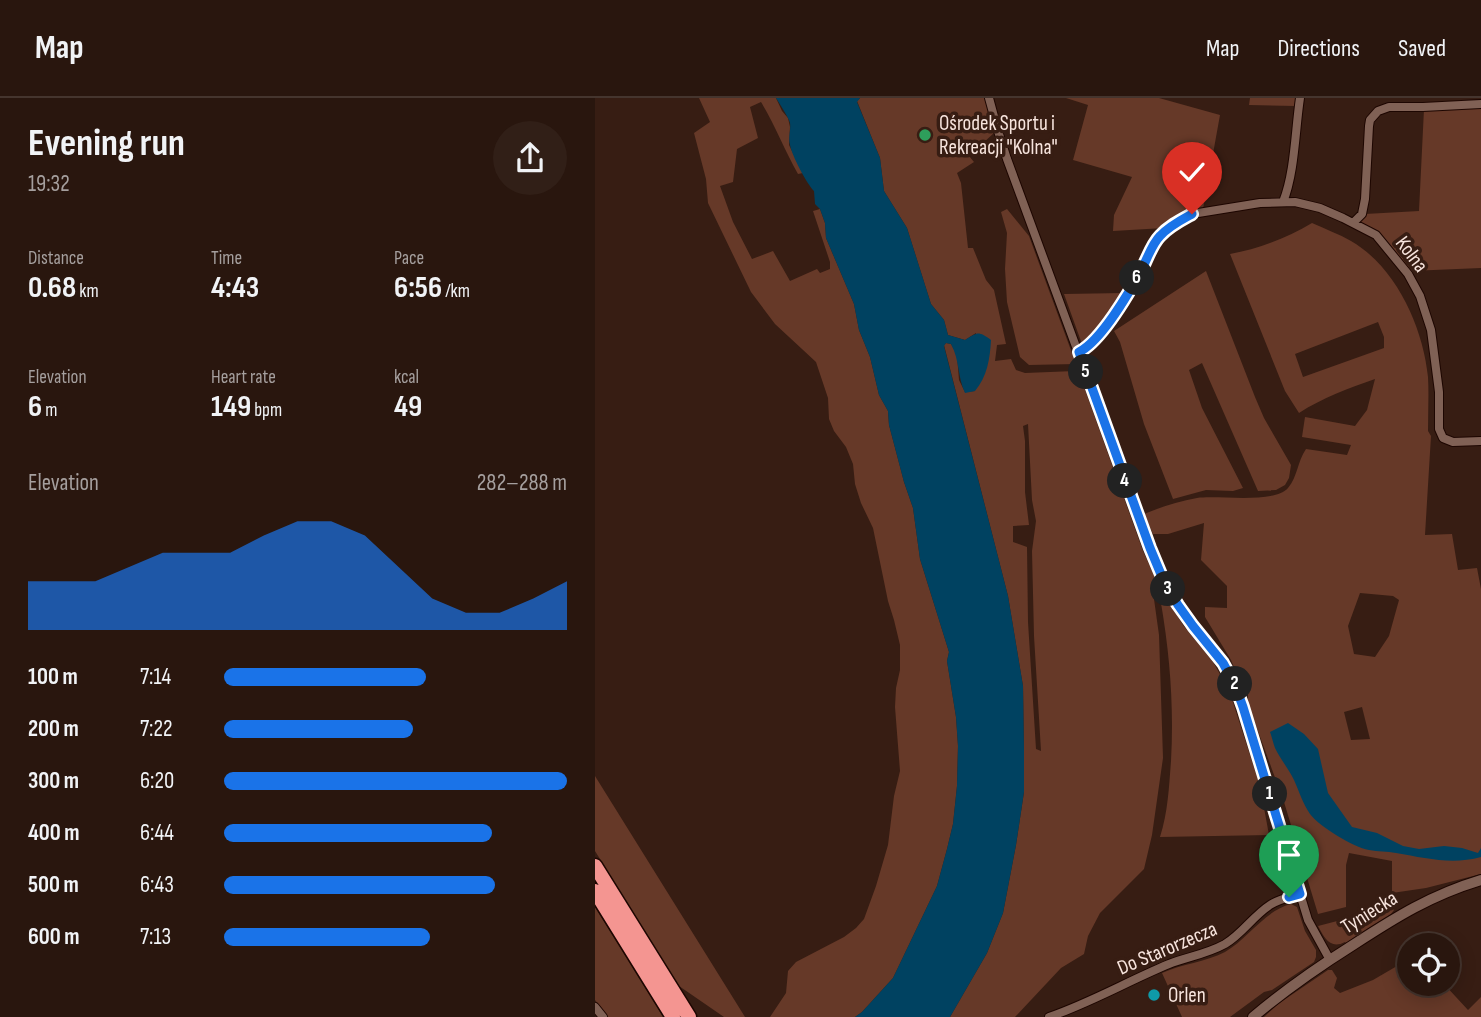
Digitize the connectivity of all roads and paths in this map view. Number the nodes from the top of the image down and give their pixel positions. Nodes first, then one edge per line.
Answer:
1 (989, 98) edge
2 (1300, 98) edge
3 (1481, 104) edge
4 (1283, 202) junction
5 (1353, 223) junction
6 (1079, 352) junction
7 (1481, 441) edge
8 (595, 866) edge
9 (1481, 880) edge
10 (595, 891) edge
11 (1300, 894) junction
12 (1330, 960) junction
13 (595, 1007) edge
14 (603, 1017) edge
15 (673, 1017) edge
16 (689, 1017) edge
17 (1049, 1017) edge
18 (1252, 1017) edge

1 - 6 street
2 - 4 street
3 - 5 street
4 - 5 street, Kolna
4 - 6 street, Kolna
5 - 7 street, Kolna
6 - 11 street
8 - 16 highway
9 - 12 street, Tyniecka
10 - 15 highway
11 - 12 street
11 - 17 street, Do Starorzecza
12 - 18 street, Tyniecka
13 - 14 street

